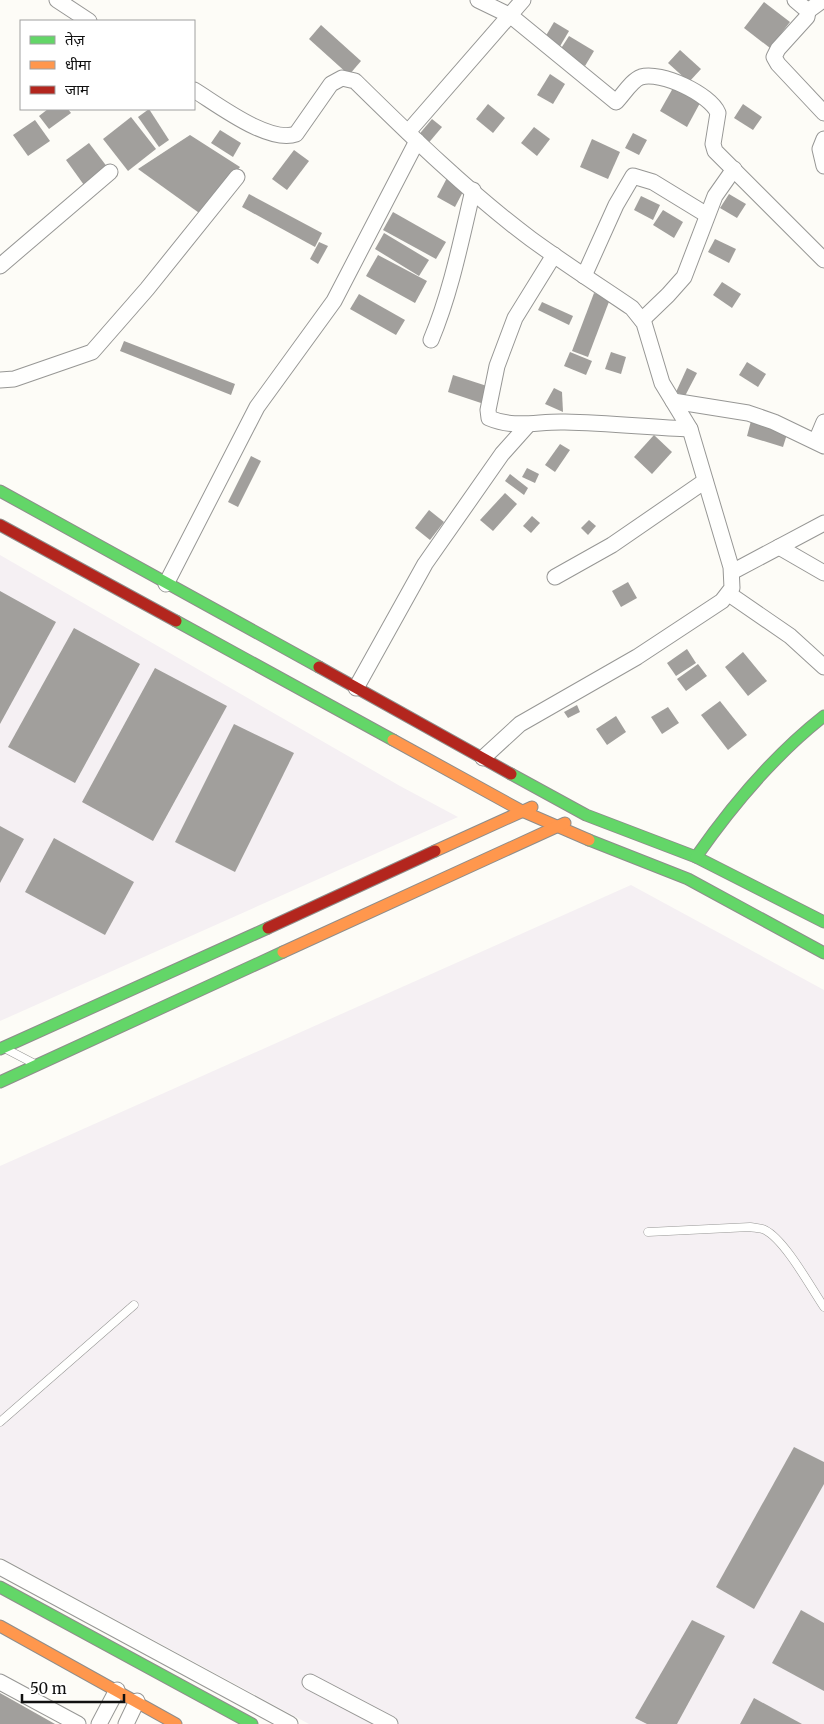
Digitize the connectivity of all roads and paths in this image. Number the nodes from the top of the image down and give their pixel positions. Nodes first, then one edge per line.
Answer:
1 (57, 0) edge
2 (478, 0) edge
3 (524, 0) edge
4 (795, 0) edge
5 (823, 0) edge
6 (83, 11) edge
7 (808, 11) junction
8 (511, 16) junction
9 (195, 91) edge
10 (824, 113) edge
11 (412, 137) junction
12 (824, 139) edge
13 (824, 166) edge
14 (734, 169) junction
15 (110, 172) dead end
16 (237, 178) dead end
17 (472, 190) junction
18 (707, 215) junction
19 (554, 255) junction
20 (824, 260) edge
21 (0, 266) edge
22 (584, 276) junction
23 (642, 320) junction
24 (430, 340) dead end
25 (0, 380) edge
26 (673, 401) junction
27 (824, 422) edge
28 (527, 426) junction
29 (690, 429) junction
30 (820, 444) edge
31 (705, 481) junction
32 (0, 491) edge
33 (824, 523) edge
34 (0, 525) edge
35 (779, 547) junction
36 (732, 572) junction
37 (824, 573) edge
38 (556, 576) dead end
39 (166, 584) junction
40 (729, 594) junction
41 (824, 667) edge
42 (356, 688) junction
43 (824, 716) edge
44 (483, 758) junction
45 (553, 797) junction
46 (522, 812) junction
47 (586, 815) junction
48 (556, 827) junction
49 (696, 857) junction
50 (824, 922) edge
51 (824, 953) edge
52 (1, 1047) edge
53 (36, 1065) junction
54 (0, 1082) edge
55 (648, 1232) dead end
56 (134, 1305) dead end
57 (824, 1307) edge
58 (0, 1422) edge
59 (0, 1567) edge
60 (0, 1587) edge
61 (0, 1626) edge
62 (0, 1682) edge
63 (310, 1682) dead end
64 (117, 1690) junction
65 (137, 1701) junction
66 (78, 1724) edge
67 (99, 1724) edge
68 (126, 1724) edge
69 (176, 1724) edge
70 (252, 1724) edge
71 (290, 1724) edge
72 (390, 1724) edge

1 - 6 street
2 - 8 street
3 - 8 street
4 - 7 street
5 - 7 street
7 - 10 street
8 - 11 street
8 - 14 street
9 - 11 street
11 - 17 street
11 - 39 street
12 - 13 street
14 - 18 street
14 - 20 street
15 - 21 street
16 - 25 street
17 - 19 street
17 - 24 street
18 - 22 street
18 - 23 street
19 - 22 street
19 - 28 street
22 - 23 street
23 - 26 street
26 - 29 street
26 - 30 street
27 - 30 street
28 - 29 street
28 - 42 street
29 - 31 street
31 - 36 street
31 - 38 street
32 - 39 street
33 - 35 street
34 - 46 street
35 - 36 street
35 - 37 street
36 - 40 street
39 - 42 street
40 - 41 street
40 - 44 street
42 - 44 street
43 - 49 street
44 - 45 street
45 - 46 street
45 - 47 street
46 - 48 street
46 - 52 street
47 - 48 street
47 - 49 street
48 - 51 street
48 - 53 street
49 - 50 street
52 - 53 lane
53 - 54 street
55 - 57 lane
56 - 58 lane
59 - 71 street
60 - 70 street
61 - 64 street
62 - 66 street
63 - 72 street
64 - 65 street
64 - 67 street
65 - 68 street
65 - 69 street

